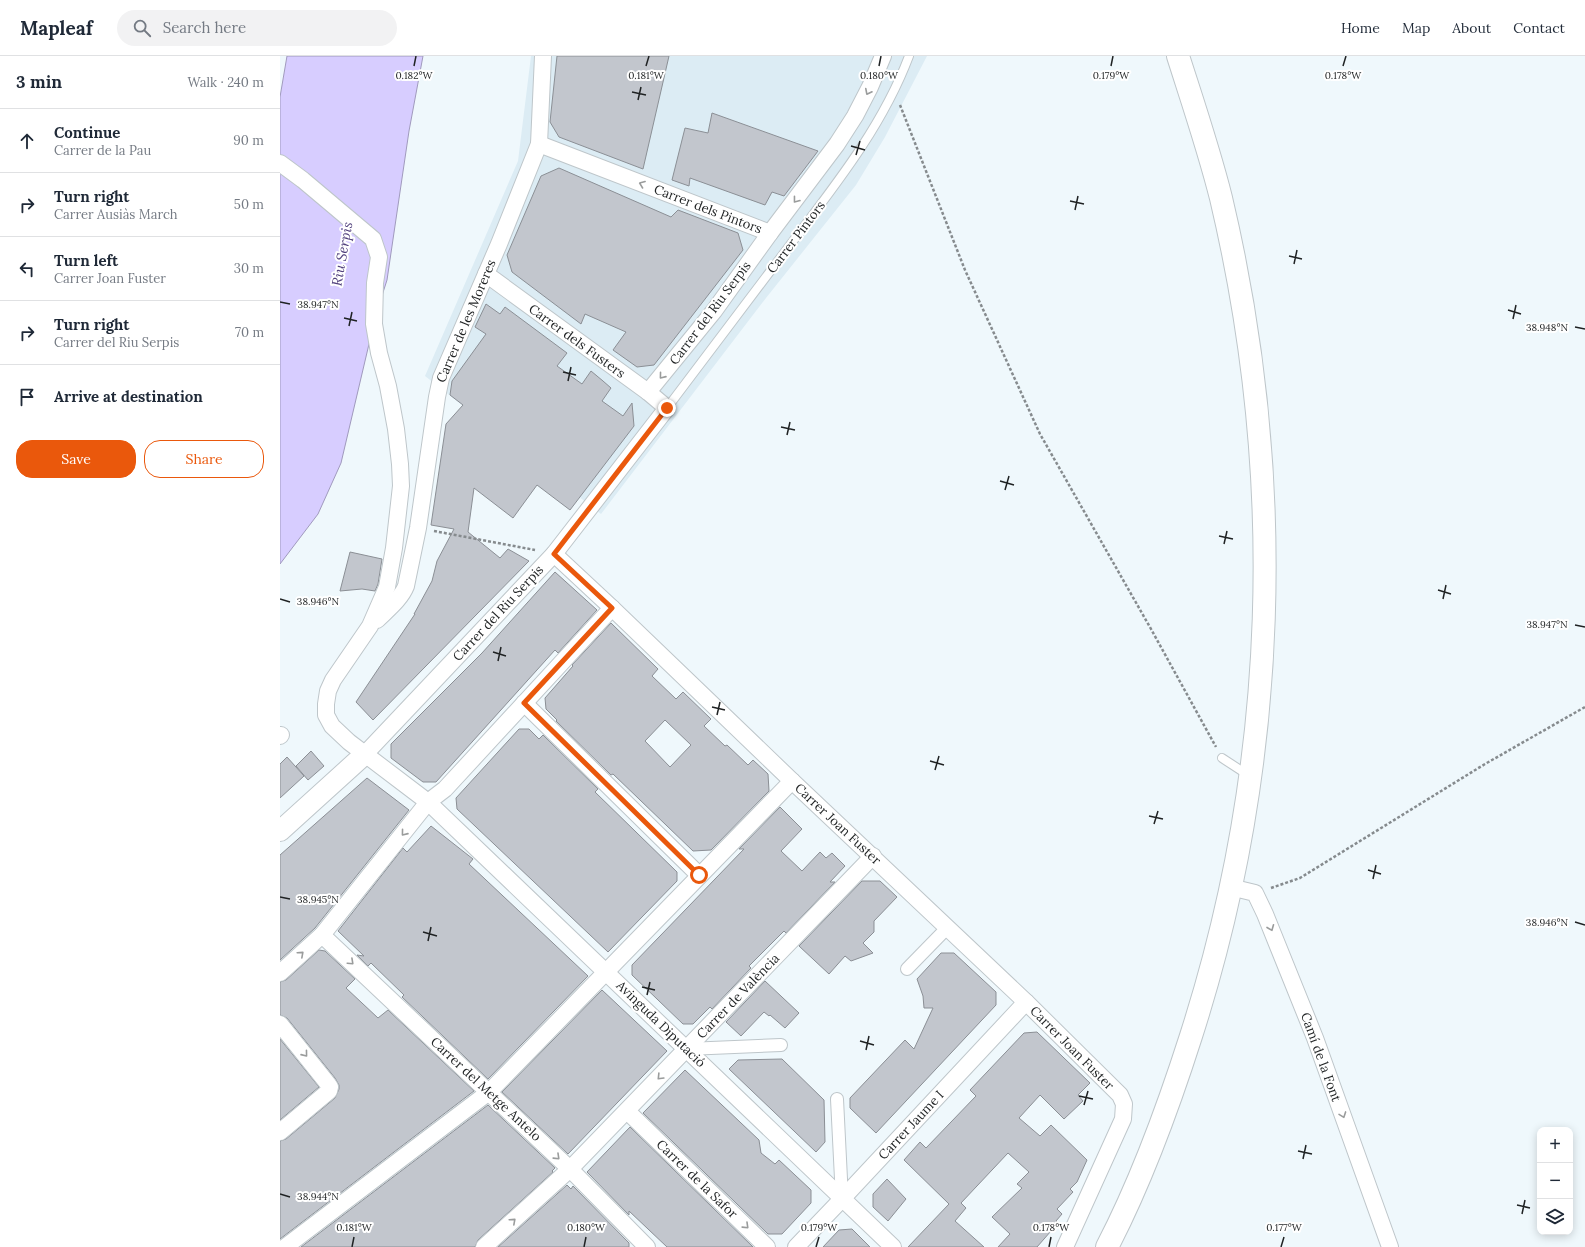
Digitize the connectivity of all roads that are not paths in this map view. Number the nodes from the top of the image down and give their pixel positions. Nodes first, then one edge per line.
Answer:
1 (543, 56) edge
2 (883, 56) edge
3 (909, 56) edge
4 (1178, 56) edge
5 (539, 144) junction
6 (280, 163) edge
7 (770, 233) junction
8 (486, 274) junction
9 (648, 392) junction
10 (667, 408) junction
11 (554, 554) junction
12 (612, 608) junction
13 (370, 626) junction
14 (524, 703) junction
15 (365, 754) junction
16 (1222, 758) road end
17 (1250, 777) junction
18 (792, 781) junction
19 (428, 802) junction
20 (280, 831) edge
21 (873, 856) junction
22 (699, 875) junction
23 (1230, 887) junction
24 (948, 927) junction
25 (322, 935) junction
26 (907, 969) dead end
27 (606, 972) junction
28 (280, 973) edge
29 (1026, 1002) junction
30 (280, 1024) edge
31 (781, 1045) dead end
32 (687, 1049) junction
33 (489, 1092) junction
34 (837, 1099) dead end
35 (627, 1111) junction
36 (280, 1132) edge
37 (570, 1169) junction
38 (842, 1199) junction
39 (285, 1247) edge
40 (484, 1247) edge
41 (647, 1247) edge
42 (767, 1247) edge
43 (796, 1247) edge
44 (893, 1247) edge
45 (1065, 1247) edge
46 (1107, 1247) edge
47 (1390, 1247) edge

1 - 5 street, Carrer de les Moreres
2 -> 7 street, Carrer dels Pintors
3 - 10 lane, Carrer Pintors
4 - 17 main road
7 -> 5 street, Carrer dels Pintors
5 - 8 street, Carrer de les Moreres
6 - 13 street
7 -> 9 street, Carrer del Riu Serpis
8 - 9 street, Carrer dels Fusters
8 - 13 street, Carrer de les Moreres
9 - 10 street, Carrer dels Fusters
10 - 11 street, Carrer del Riu Serpis
11 - 12 street, Carrer Joan Fuster
11 - 15 street, Carrer del Riu Serpis
12 - 14 street
12 - 18 street, Carrer Joan Fuster
13 - 15 street
14 - 19 street
14 - 22 street
15 - 19 street
15 - 20 street
16 - 17 lane
17 - 23 main road
18 - 21 street, Carrer Joan Fuster
18 - 22 street
19 -> 25 street
19 - 27 street, Avinguda Diputació
21 - 24 street, Carrer Joan Fuster
21 - 32 street, Carrer de València
22 - 27 street
23 - 46 main road
23 -> 47 street, Camí de la Font
24 - 26 street
24 - 29 street, Carrer Joan Fuster
28 -> 25 street
25 -> 33 street, Carrer del Metge Antelo
27 - 32 street, Avinguda Diputació
27 - 33 street
29 - 38 street, Carrer Jaume I
29 - 45 street, Carrer Joan Fuster
30 -> 36 street
31 - 32 street
32 -> 35 street, Carrer de València
32 - 38 street, Avinguda Diputació
33 -> 37 street, Carrer del Metge Antelo
33 - 39 street
34 - 38 street
35 - 37 street, Carrer de València
35 -> 42 street, Carrer de la Safor
40 -> 37 street, Carrer de València
37 - 41 street, Carrer del Metge Antelo
38 - 43 street, Carrer Jaume I
38 - 44 street, Avinguda Diputació

